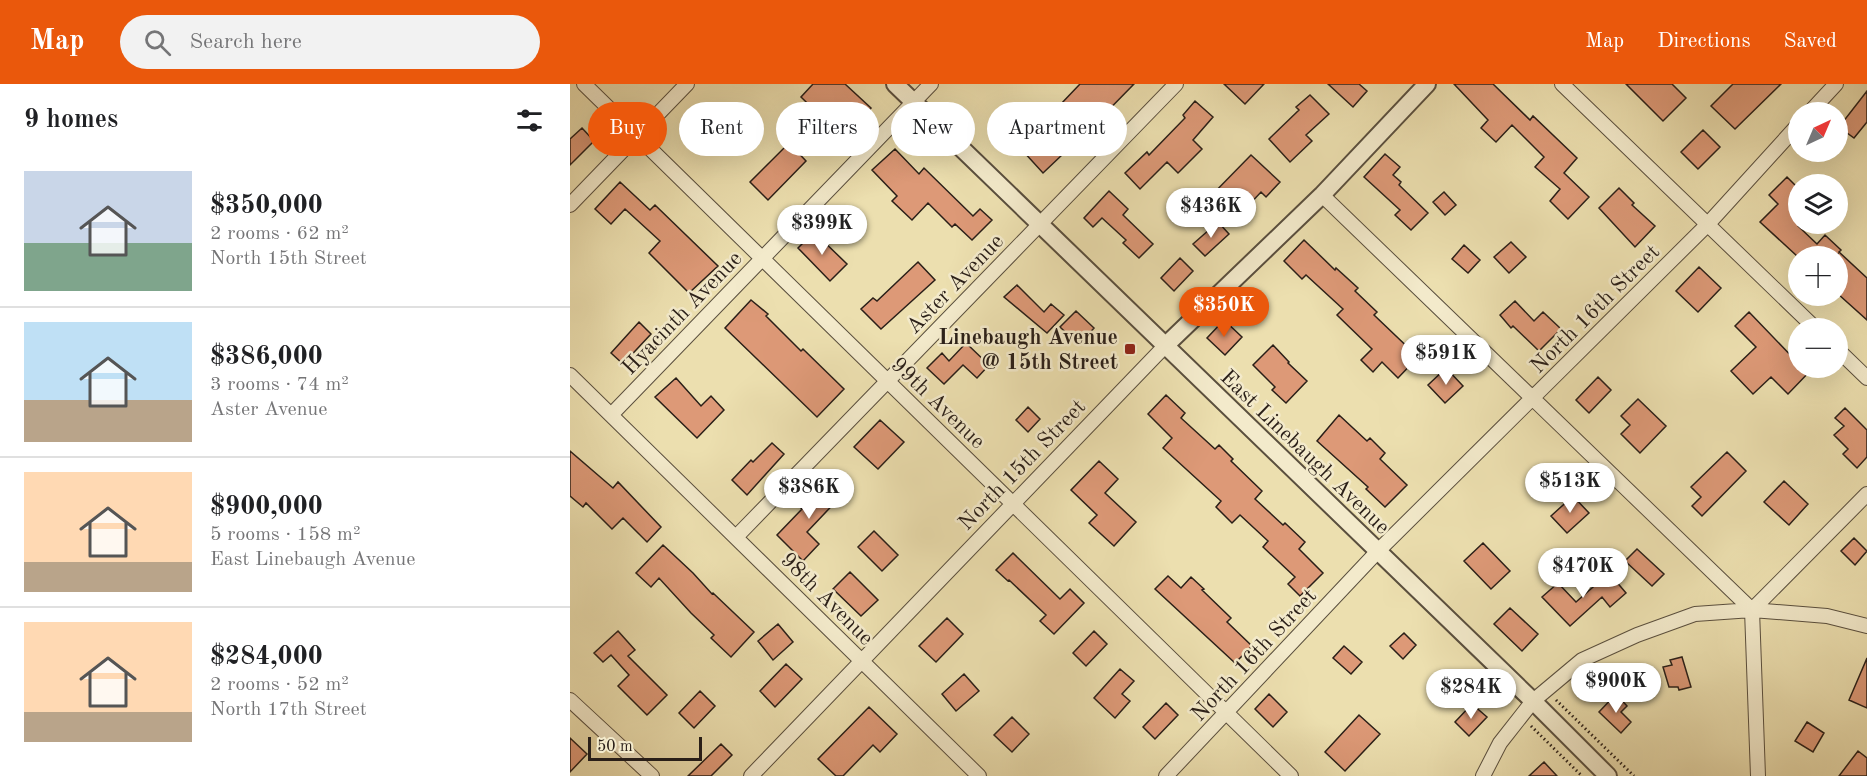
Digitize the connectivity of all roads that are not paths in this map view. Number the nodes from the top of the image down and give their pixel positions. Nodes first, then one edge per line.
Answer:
1 (584, 84) edge
2 (687, 84) edge
3 (895, 84) edge
4 (931, 84) edge
5 (1176, 84) edge
6 (1428, 84) edge
7 (1562, 84) edge
8 (1836, 84) edge
9 (603, 102) edge
10 (913, 102) joint
11 (1819, 102) edge
12 (667, 105) edge
13 (891, 125) edge
14 (1788, 136) edge
15 (618, 156) edge
16 (658, 156) edge
17 (969, 156) edge
18 (1322, 195) junction
19 (570, 205) edge
20 (1707, 224) junction
21 (1040, 225) junction
22 (762, 258) junction
23 (1805, 318) edge
24 (1165, 346) junction
25 (1848, 360) edge
26 (570, 375) edge
27 (1867, 378) edge
28 (887, 381) junction
29 (1533, 399) junction
30 (612, 414) junction
31 (1867, 494) edge
32 (1014, 504) junction
33 (736, 537) junction
34 (1378, 551) junction
35 (1752, 610) junction
36 (1867, 626) edge
37 (861, 660) junction
38 (570, 700) edge
39 (1533, 701) junction
40 (1227, 712) junction
41 (652, 776) edge
42 (751, 776) edge
43 (979, 776) edge
44 (1166, 776) edge
45 (1290, 776) edge
46 (1483, 776) edge
47 (1608, 776) edge
48 (1758, 776) edge

1 - 9 street, 99th Avenue
2 - 12 street
3 - 10 street, East Linebaugh Avenue
4 - 10 street, Hyacinth Avenue
5 - 21 street, Aster Avenue
6 - 18 street, North 15th Street
7 - 20 street
8 - 11 street
13 - 22 street, Hyacinth Avenue
14 - 20 street, North 16th Street
15 - 19 street
16 - 22 street, 99th Avenue
17 - 21 street, East Linebaugh Avenue
18 - 24 street, North 15th Street
18 - 29 street
20 - 23 street
20 - 29 street, North 16th Street
21 - 24 street, East Linebaugh Avenue
21 - 28 street, Aster Avenue
22 - 28 street, 99th Avenue
22 - 30 street, Hyacinth Avenue
24 - 32 street, North 15th Street
24 - 34 street, East Linebaugh Avenue
25 - 27 street
26 - 30 street, 98th Avenue
28 - 32 street, 99th Avenue
28 - 33 street, Aster Avenue
29 - 34 street, North 16th Street
29 - 35 street
30 - 33 street, 98th Avenue
31 - 35 street
32 - 37 street, North 15th Street
32 - 40 street, 99th Avenue
33 - 37 street, 98th Avenue
34 - 39 street, East Linebaugh Avenue
34 - 40 street, North 16th Street
35 - 36 street
35 - 39 street
35 - 48 street
37 - 42 street, North 15th Street
37 - 43 street, 98th Avenue
38 - 41 street
39 - 46 street
39 - 47 street, East Linebaugh Avenue
40 - 44 street, North 16th Street
40 - 45 street, 99th Avenue

